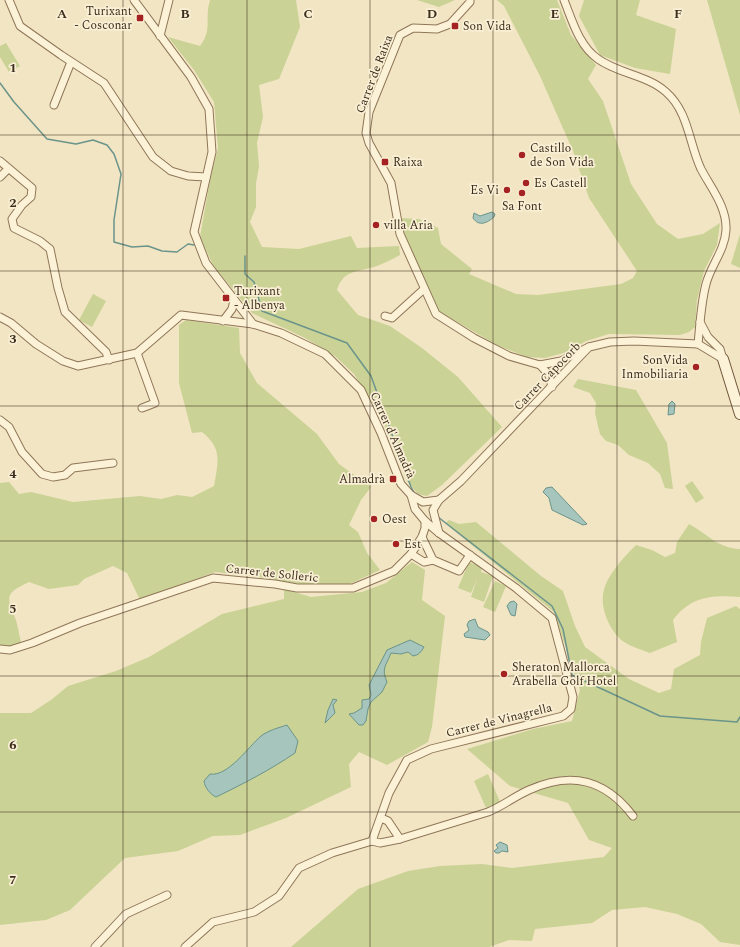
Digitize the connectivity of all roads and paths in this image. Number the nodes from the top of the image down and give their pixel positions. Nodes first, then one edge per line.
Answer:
1 (9, 0) edge
2 (134, 0) edge
3 (170, 0) edge
4 (470, 0) edge
5 (564, 0) edge
6 (160, 36) junction
7 (71, 62) junction
8 (54, 105) dead end
9 (0, 161) edge
10 (8, 169) junction
11 (0, 177) edge
12 (206, 177) junction
13 (424, 289) junction
14 (234, 300) junction
15 (385, 316) dead end
16 (0, 317) edge
17 (223, 321) junction
18 (700, 322) junction
19 (253, 324) junction
20 (698, 344) junction
21 (589, 347) junction
22 (137, 353) junction
23 (723, 359) junction
24 (109, 360) junction
25 (540, 365) junction
26 (552, 387) junction
27 (142, 408) dead end
28 (740, 414) edge
29 (0, 420) edge
30 (113, 463) dead end
31 (411, 495) junction
32 (438, 500) junction
33 (425, 521) junction
34 (439, 533) junction
35 (422, 537) junction
36 (411, 554) junction
37 (470, 555) junction
38 (433, 560) junction
39 (0, 649) edge
40 (633, 816) dead end
41 (381, 818) junction
42 (400, 839) junction
43 (372, 841) junction
44 (167, 895) dead end
45 (95, 947) edge
46 (185, 947) edge

1 - 7 street
2 - 6 street
3 - 6 street
4 - 13 street, Carrer de Raixa
5 - 18 street
6 - 12 street
7 - 8 street
7 - 12 street
9 - 10 street
10 - 11 street
10 - 24 street
12 - 14 street
13 - 15 street
13 - 25 street, Carrer de Raixa
14 - 17 street
14 - 19 street
16 - 24 street
17 - 19 street, Carrer d'Almadrà
17 - 22 street, Carrer d'Almadrà
18 - 20 street
18 - 23 street
19 - 31 street, Carrer d'Almadrà
20 - 21 street, Carrer Capocorb
20 - 23 street, Carrer Capocorb
21 - 25 street, Carrer de Raixa
21 - 26 street, Carrer Capocorb
22 - 24 street
22 - 27 street
23 - 28 street
25 - 26 street
26 - 32 street, Carrer Capocorb
29 - 30 street
31 - 32 street
31 - 33 street, Carrer d'Almadrà
32 - 34 street
33 - 34 street, Carrer de Vinagrella
33 - 35 street, Carrer de Solleric
34 - 37 street, Carrer de Vinagrella
35 - 36 street, Carrer de Solleric
35 - 38 street
36 - 38 street
36 - 39 street, Carrer de Solleric
37 - 38 street
37 - 41 street, Carrer de Vinagrella
40 - 42 street
41 - 42 street
41 - 43 street, Carrer de Vinagrella
42 - 43 street
43 - 46 street
44 - 45 street

